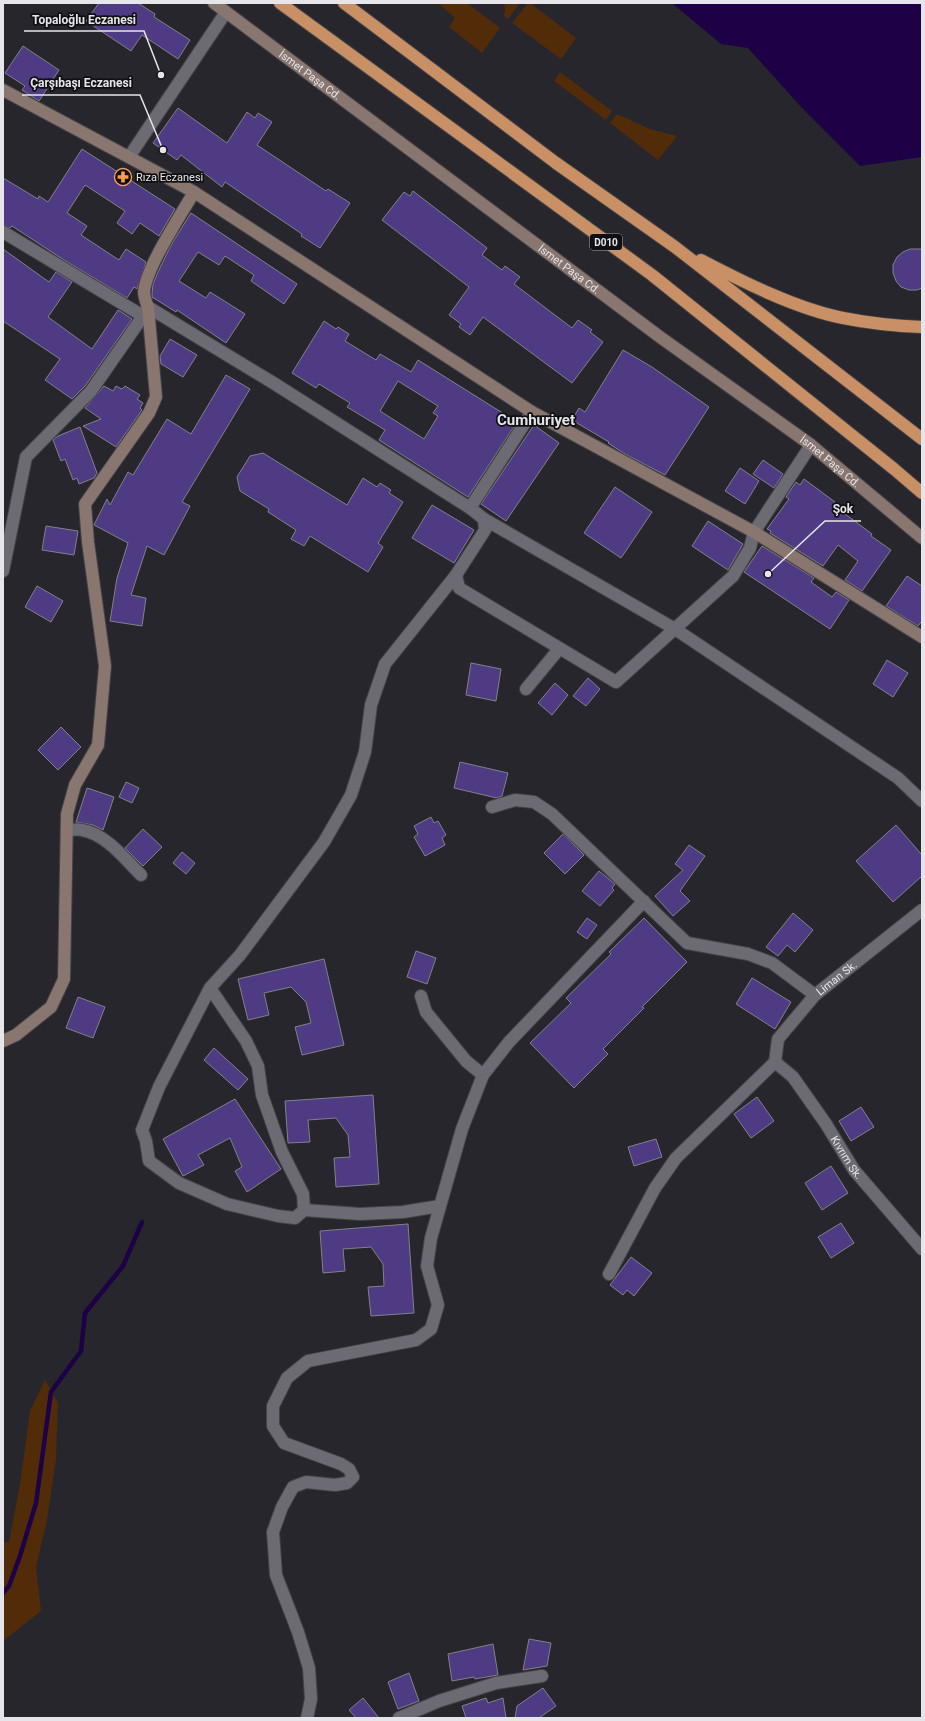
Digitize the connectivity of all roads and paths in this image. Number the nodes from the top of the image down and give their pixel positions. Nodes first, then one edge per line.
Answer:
1 (214, 3) edge
2 (280, 3) edge
3 (344, 3) edge
4 (226, 12) junction
5 (3, 90) edge
6 (129, 157) junction
7 (194, 192) junction
8 (3, 232) edge
9 (675, 247) junction
10 (145, 312) junction
11 (922, 327) edge
12 (532, 412) junction
13 (922, 439) edge
14 (811, 445) junction
15 (922, 493) edge
16 (470, 508) junction
17 (484, 518) junction
18 (754, 532) junction
19 (922, 538) edge
20 (3, 571) edge
21 (456, 575) junction
22 (676, 629) junction
23 (922, 637) edge
24 (559, 649) junction
25 (526, 689) dead end
26 (922, 801) edge
27 (492, 807) dead end
28 (67, 830) junction
29 (141, 875) dead end
30 (644, 901) junction
31 (922, 910) edge
32 (210, 988) junction
33 (815, 995) junction
34 (421, 996) dead end
35 (3, 1041) edge
36 (775, 1062) junction
37 (483, 1075) junction
38 (440, 1206) junction
39 (304, 1210) junction
40 (922, 1250) edge
41 (609, 1274) dead end
42 (542, 1676) dead end
43 (307, 1718) edge
44 (399, 1718) edge

1 - 4 street, İsmet Paşa Cd.
2 - 15 highway, D010
3 - 9 highway
4 - 6 street
4 - 14 street, İsmet Paşa Cd.
5 - 6 street
6 - 7 street
7 - 10 street
7 - 12 street
8 - 10 street
9 - 11 highway
9 - 13 highway
10 - 16 street
10 - 20 street
10 - 28 street
12 - 16 street
12 - 18 street
14 - 18 street
14 - 19 street, İsmet Paşa Cd.
16 - 17 street
17 - 21 street
17 - 22 street
18 - 22 street
18 - 23 street
21 - 24 street
21 - 32 street
22 - 24 street
22 - 26 street
24 - 25 street
27 - 30 street
28 - 29 street
28 - 35 street
30 - 33 street
30 - 37 street
31 - 33 street, Liman Sk.
32 - 39 street
32 - 39 street
33 - 36 street, Liman Sk.
34 - 37 street
36 - 40 street, Kıvrım Sk.
36 - 41 street
37 - 38 street
38 - 39 street
38 - 43 street
42 - 44 street

